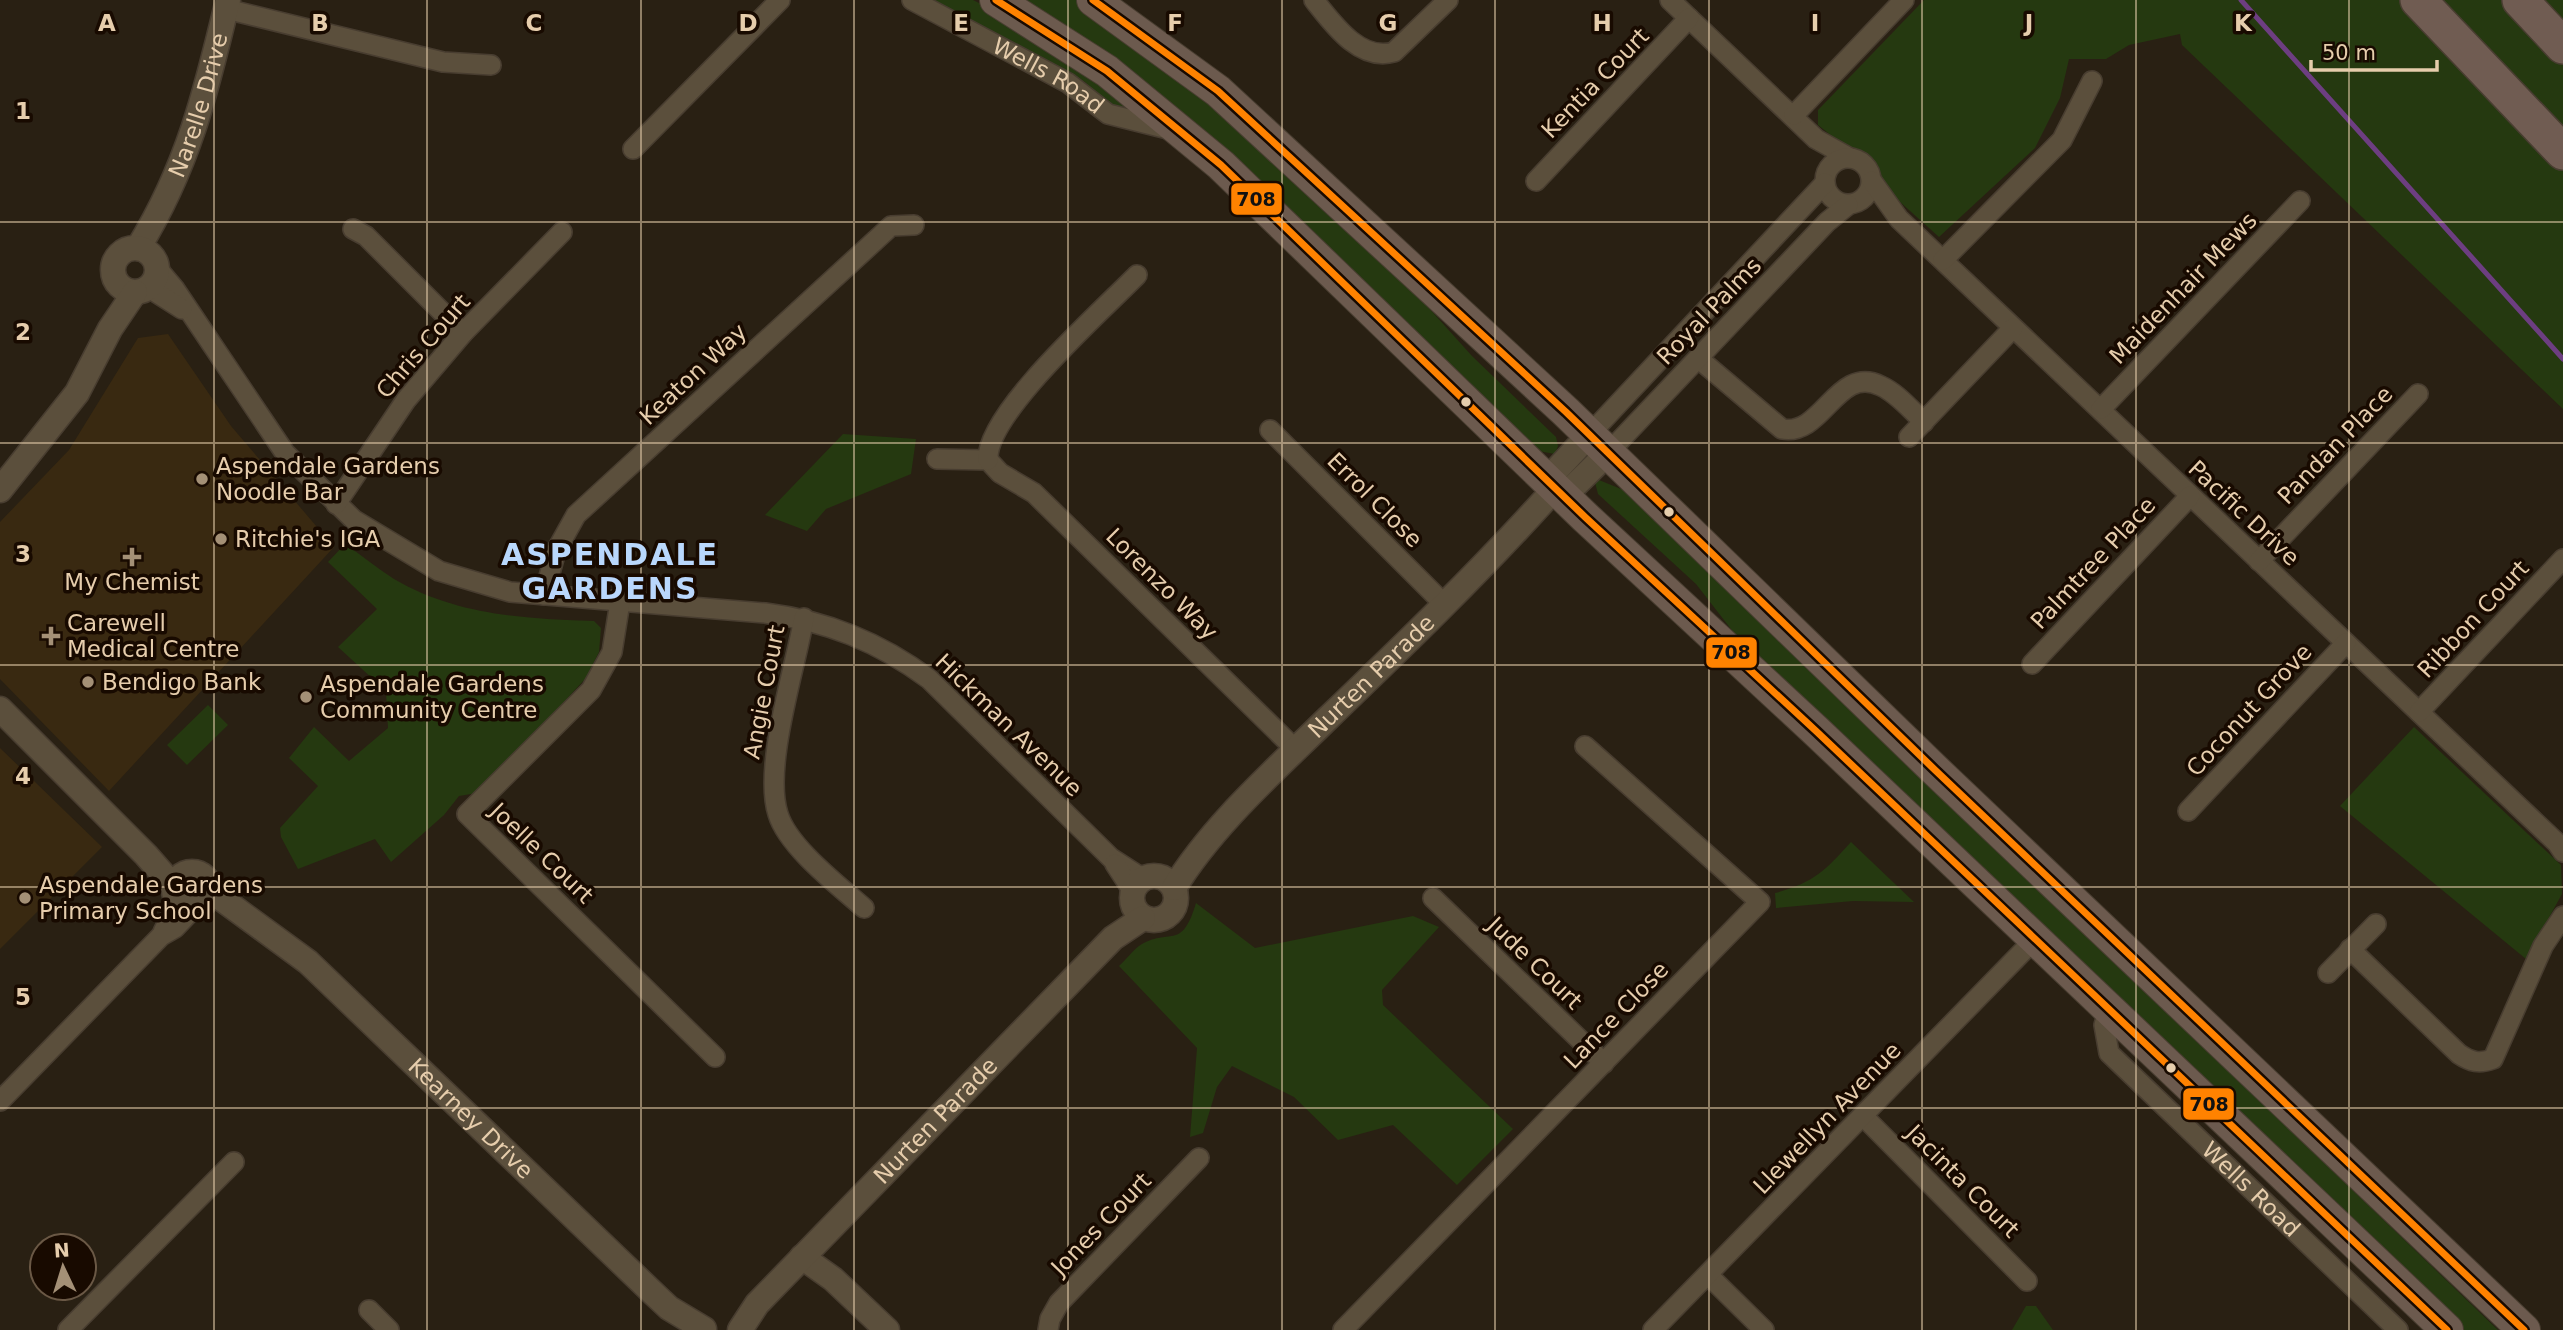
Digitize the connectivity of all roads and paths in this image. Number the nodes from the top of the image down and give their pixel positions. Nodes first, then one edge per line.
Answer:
1 (780, 0) edge
2 (912, 0) edge
3 (996, 0) edge
4 (1093, 0) edge
5 (1314, 0) edge
6 (1448, 0) edge
7 (1670, 0) edge
8 (1904, 0) edge
9 (2418, 0) edge
10 (2519, 0) edge
11 (227, 5) edge
12 (1689, 18) junction
13 (2563, 46) edge
14 (491, 65) dead end
15 (2092, 81) dead end
16 (2517, 107) junction
17 (1794, 115) junction
18 (1189, 136) junction
19 (1816, 139) junction
20 (633, 149) dead end
21 (2563, 152) edge
22 (1850, 158) junction
23 (2563, 159) edge
24 (1826, 177) junction
25 (1536, 181) dead end
26 (1872, 181) junction
27 (2300, 201) dead end
28 (1854, 203) junction
29 (1899, 219) junction
30 (914, 225) dead end
31 (353, 229) dead end
32 (562, 232) dead end
33 (1943, 260) junction
34 (1741, 272) junction
35 (142, 273) junction
36 (1137, 275) dead end
37 (1762, 292) junction
38 (2013, 328) junction
39 (463, 333) junction
40 (1699, 359) junction
41 (2418, 394) dead end
42 (2101, 409) junction
43 (1924, 422) junction
44 (1270, 430) dead end
45 (1909, 437) dead end
46 (1598, 444) junction
47 (937, 459) dead end
48 (988, 460) junction
49 (0, 490) edge
50 (1553, 490) junction
51 (2190, 496) junction
52 (336, 503) junction
53 (2563, 559) edge
54 (2259, 561) junction
55 (544, 595) junction
56 (620, 602) junction
57 (1446, 605) junction
58 (804, 618) junction
59 (2346, 643) junction
60 (2032, 664) dead end
61 (0, 709) edge
62 (2419, 712) junction
63 (1586, 746) dead end
64 (1296, 750) junction
65 (2188, 811) dead end
66 (2561, 847) edge
67 (1147, 892) junction
68 (191, 894) junction
69 (1433, 898) dead end
70 (864, 908) dead end
71 (2563, 916) edge
72 (2376, 924) dead end
73 (2035, 939) junction
74 (2350, 949) junction
75 (2328, 973) dead end
76 (2109, 1008) junction
77 (715, 1057) dead end
78 (1604, 1063) junction
79 (0, 1101) edge
80 (1863, 1116) junction
81 (1199, 1158) dead end
82 (234, 1162) dead end
83 (807, 1252) junction
84 (1708, 1275) junction
85 (2027, 1281) dead end
86 (369, 1310) dead end
87 (68, 1330) edge
88 (389, 1330) edge
89 (712, 1330) edge
90 (887, 1330) edge
91 (1048, 1330) edge
92 (1343, 1330) edge
93 (1653, 1330) edge
94 (1765, 1330) edge
95 (2398, 1330) edge
96 (2447, 1330) edge
97 (2524, 1330) edge

1 - 20 street
2 - 18 street, Wells Road
3 - 18 main road, Wells Road
4 - 46 main road
5 - 6 street
7 - 12 street
8 - 17 street
9 - 16 highway
10 - 13 highway
11 - 14 street
11 - 35 street, Narelle Drive
12 - 17 street
12 - 25 street, Kentia Court
15 - 33 street
16 - 21 highway
16 - 23 highway
17 - 19 street
18 - 50 main road, Wells Road
19 - 22 street
19 - 24 street
22 - 24 street
22 - 26 street
24 - 28 street
24 - 34 street, Royal Palms
26 - 28 street
26 - 29 street, Pacific Drive
27 - 42 street, Maidenhair Mews
28 - 29 street, Pacific Drive
28 - 37 street, Royal Palms
29 - 33 street, Pacific Drive
30 - 55 street, Keaton Way
31 - 39 street
32 - 39 street, Chris Court
33 - 38 street, Pacific Drive
34 - 37 street
34 - 46 street, Royal Palms
35 - 49 street, Narelle Drive
35 - 52 street, Hickman Avenue
36 - 48 street
37 - 40 street, Royal Palms
38 - 42 street, Pacific Drive
38 - 43 street
39 - 52 street, Chris Court
40 - 43 street
40 - 46 street, Royal Palms
41 - 54 street, Pandan Place
42 - 51 street, Pacific Drive
43 - 45 street
44 - 57 street, Errol Close
46 - 50 street, Nurten Parade
46 - 97 main road
47 - 48 street
48 - 64 street, Lorenzo Way
50 - 57 street, Nurten Parade
50 - 73 main road, Wells Road
51 - 54 street, Pacific Drive
51 - 60 street, Palmtree Place
52 - 55 street, Hickman Avenue
53 - 62 street, Ribbon Court
54 - 59 street, Pacific Drive
55 - 56 street, Hickman Avenue
56 - 58 street, Hickman Avenue
56 - 77 street, Joelle Court
57 - 64 street, Nurten Parade
58 - 67 street, Hickman Avenue
58 - 70 street, Angie Court
59 - 62 street, Pacific Drive
59 - 65 street, Coconut Grove
61 - 68 street, Kearney Drive
62 - 66 street, Pacific Drive
63 - 78 street, Lance Close
64 - 67 street, Nurten Parade
67 - 83 street, Nurten Parade
68 - 79 street
68 - 89 street, Kearney Drive
69 - 78 street, Jude Court
71 - 74 street
72 - 74 street
73 - 76 main road, Wells Road
73 - 80 street, Llewellyn Avenue
74 - 75 street
76 - 95 street, Wells Road
76 - 96 main road, Wells Road
78 - 92 street, Lance Close
80 - 84 street, Llewellyn Avenue
80 - 85 street, Jacinta Court
81 - 91 street, Jones Court
82 - 87 street
83 - 89 street, Nurten Parade
83 - 90 street
84 - 93 street, Llewellyn Avenue
84 - 94 street
86 - 88 street

